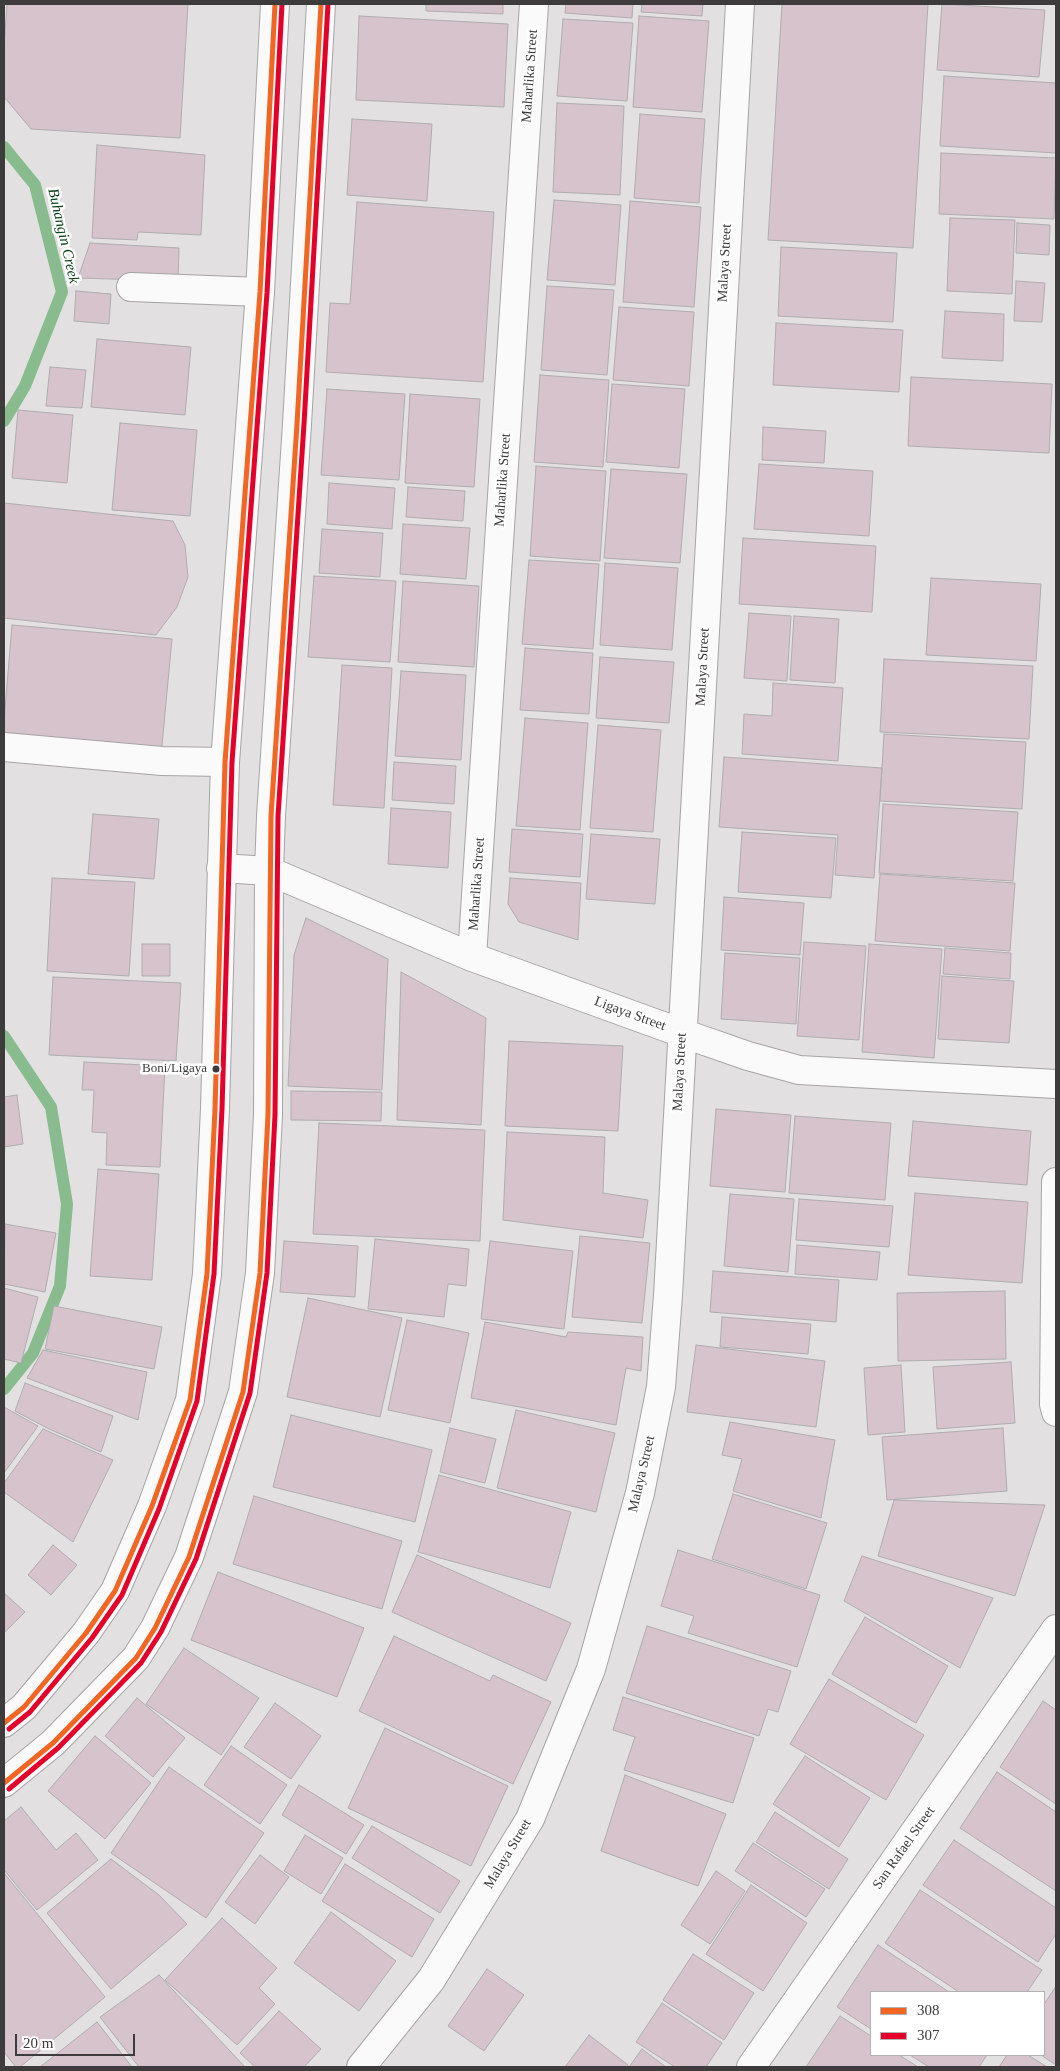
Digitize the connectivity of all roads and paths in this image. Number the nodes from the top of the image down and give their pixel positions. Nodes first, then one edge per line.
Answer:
1 (276, 4) edge
2 (321, 4) edge
3 (534, 4) edge
4 (740, 4) edge
5 (131, 287) dead end
6 (260, 292) junction
7 (4, 747) edge
8 (225, 762) junction
9 (221, 868) junction
10 (268, 871) junction
11 (472, 957) junction
12 (682, 1033) junction
13 (1056, 1084) edge
14 (1056, 1182) edge
15 (1056, 1412) edge
16 (1056, 1629) edge
17 (4, 1723) edge
18 (4, 1782) edge
19 (361, 2067) edge
20 (751, 2067) edge

1 - 6 street
2 - 10 street
3 - 11 street, Maharlika Street
4 - 12 street, Malaya Street
5 - 6 street
6 - 8 street
7 - 8 street
8 - 9 street
9 - 10 street, Ligaya Street
9 - 17 street
10 - 11 street, Ligaya Street
10 - 18 street
11 - 12 street, Ligaya Street
12 - 13 street, Ligaya Street
12 - 19 street, Malaya Street
14 - 15 street
16 - 20 street, San Rafael Street

